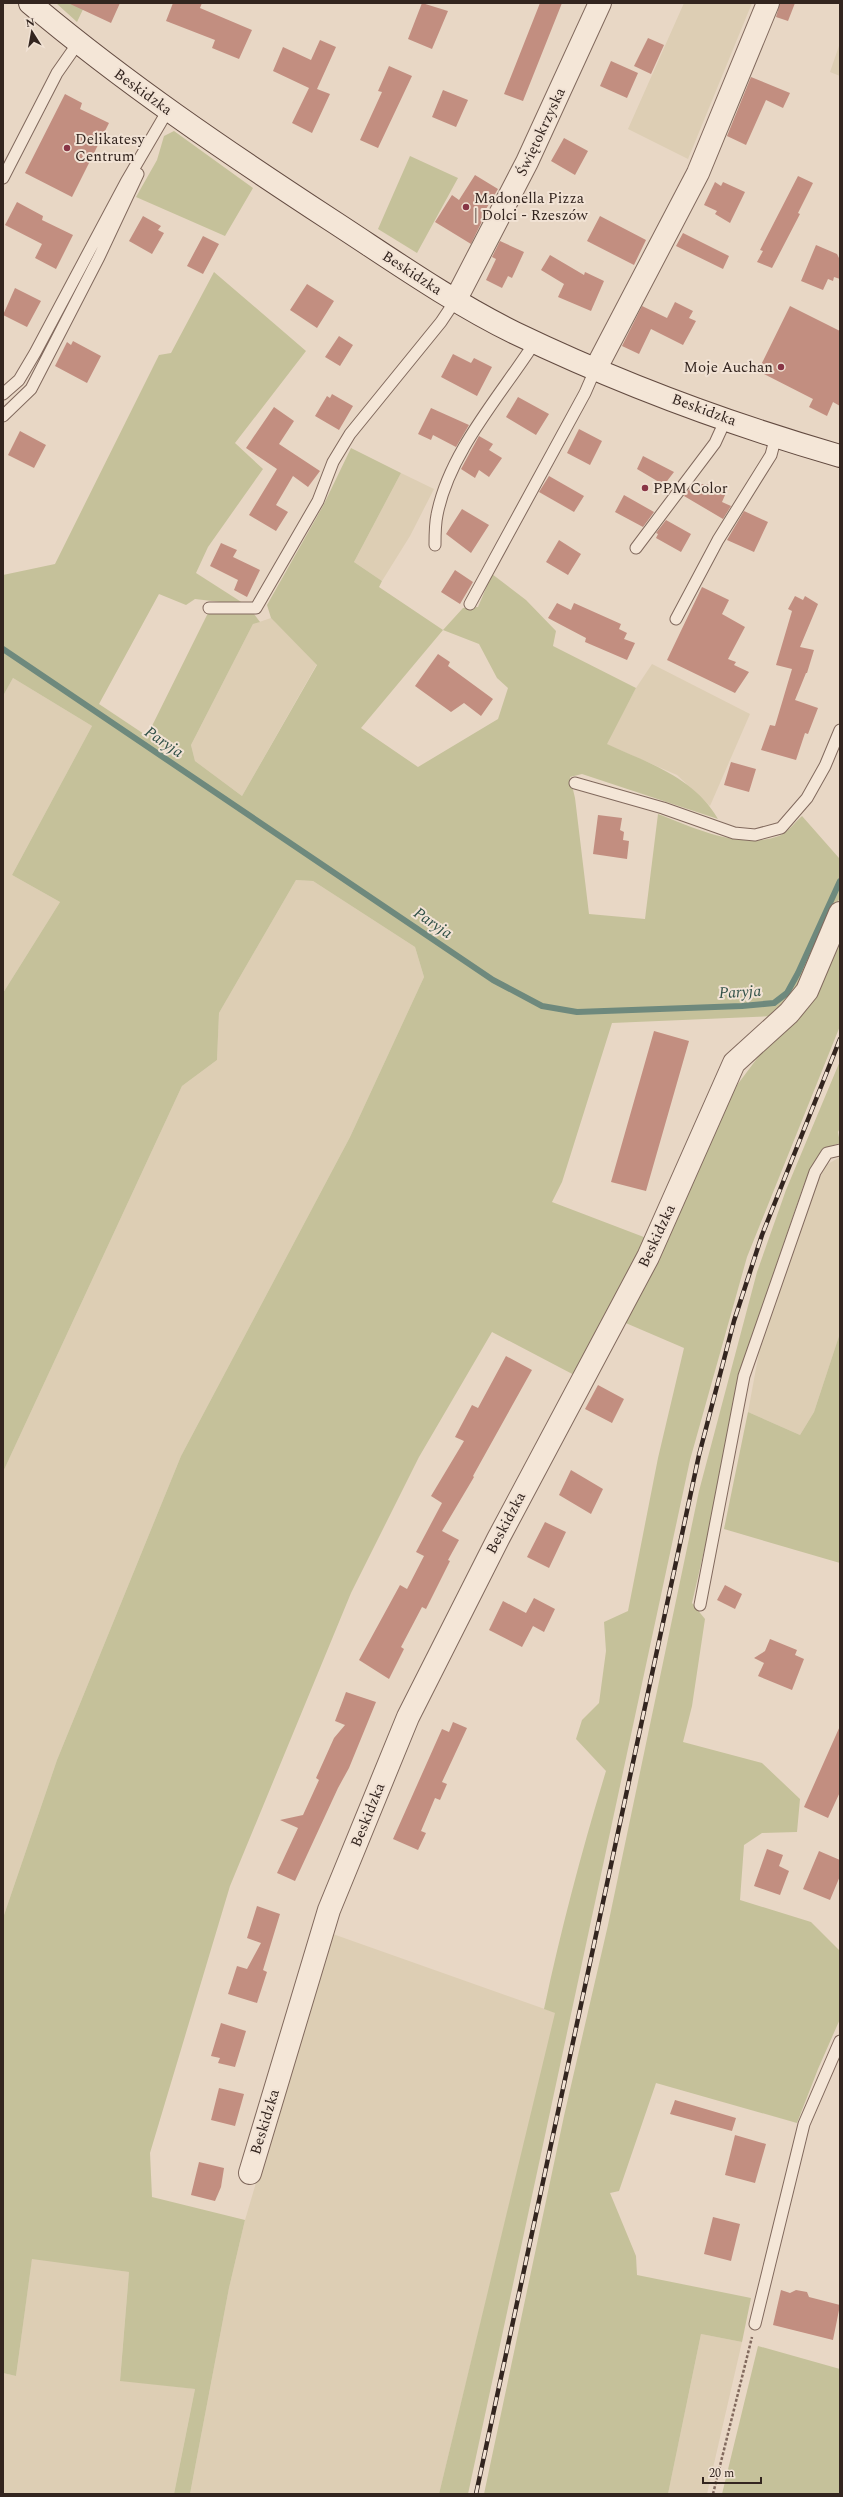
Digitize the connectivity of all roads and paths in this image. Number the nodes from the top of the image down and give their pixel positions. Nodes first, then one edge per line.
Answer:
1 (30, 3) edge
2 (600, 3) edge
3 (768, 3) edge
4 (78, 43) junction
5 (168, 110) junction
6 (139, 159) junction
7 (3, 178) edge
8 (455, 301) junction
9 (535, 342) junction
10 (595, 370) junction
11 (3, 394) edge
12 (3, 416) edge
13 (726, 419) junction
14 (776, 436) junction
15 (840, 456) edge
16 (435, 545) dead end
17 (636, 548) dead end
18 (470, 604) dead end
19 (209, 608) dead end
20 (676, 619) dead end
21 (840, 730) edge
22 (575, 783) dead end
23 (840, 913) edge
24 (840, 1150) edge
25 (700, 1606) dead end
26 (840, 2041) edge
27 (250, 2173) dead end
28 (755, 2324) joint
29 (714, 2494) edge

1 - 4 street, Beskidzka
2 - 8 street, Świętokrzyska
3 - 10 street
4 - 5 street, Beskidzka
4 - 7 lane
5 - 6 lane
5 - 8 street, Beskidzka
6 - 11 lane
6 - 12 lane
8 - 9 street, Beskidzka
8 - 19 lane
9 - 10 street, Beskidzka
9 - 16 lane
10 - 13 street, Beskidzka
10 - 18 lane
13 - 14 street, Beskidzka
13 - 17 lane
14 - 15 street, Beskidzka
14 - 20 lane
21 - 22 lane
23 - 27 street, Beskidzka
24 - 25 lane
26 - 28 lane
28 - 29 path

